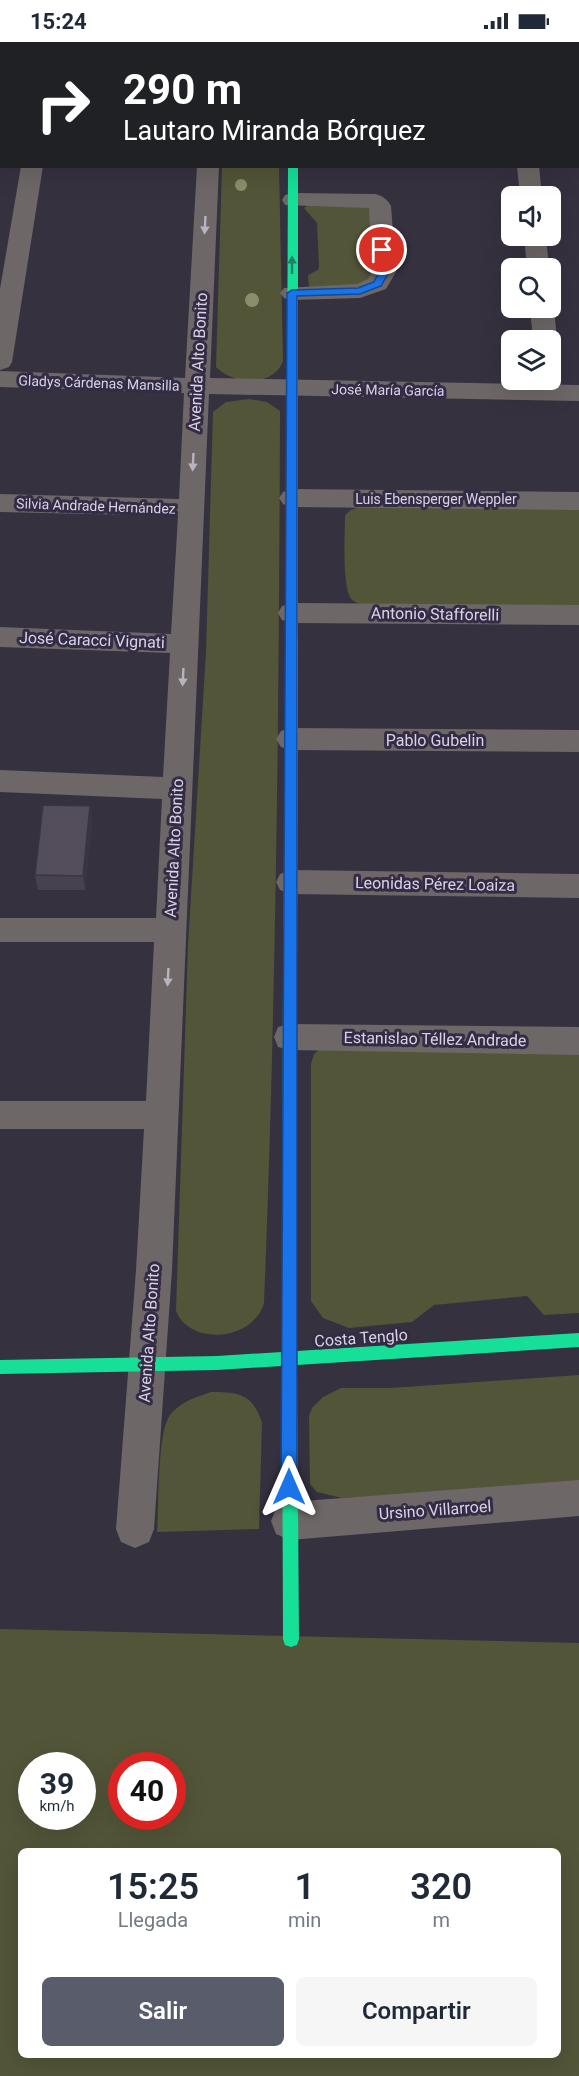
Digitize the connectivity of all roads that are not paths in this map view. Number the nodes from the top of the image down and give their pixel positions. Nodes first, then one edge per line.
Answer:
1 (32, 168) edge
2 (208, 168) edge
3 (293, 168) edge
4 (528, 168) edge
5 (530, 186) edge
6 (293, 200) junction
7 (292, 293) junction
8 (0, 362) edge
9 (0, 380) edge
10 (197, 386) junction
11 (501, 387) edge
12 (292, 389) junction
13 (561, 389) edge
14 (579, 393) edge
15 (292, 498) junction
16 (579, 501) edge
17 (0, 503) edge
18 (191, 508) junction
19 (292, 613) junction
20 (579, 615) edge
21 (0, 637) edge
22 (184, 644) junction
23 (291, 739) junction
24 (579, 741) edge
25 (0, 781) edge
26 (177, 789) junction
27 (291, 882) junction
28 (579, 886) edge
29 (0, 930) edge
30 (171, 930) junction
31 (290, 1037) junction
32 (579, 1041) edge
33 (0, 1115) edge
34 (161, 1115) junction
35 (579, 1340) edge
36 (289, 1359) junction
37 (148, 1366) junction
38 (0, 1367) edge
39 (579, 1498) edge
40 (290, 1521) junction
41 (135, 1529) dead end
42 (291, 1639) dead end

1 - 8 street
2 -> 10 street, Avenida Alto Bonito
3 - 6 street
4 - 5 street
7 -> 6 street
6 - 7 street
7 - 12 street
9 - 10 street, Gladys Cárdenas Mansilla
10 - 12 street, José María García
10 -> 18 street, Avenida Alto Bonito
11 - 12 street, José María García
12 - 15 street
13 - 14 street, José María García
15 - 16 street, Luis Ebensperger Weppler
15 - 19 street
17 - 18 street, Silvia Andrade Hernández
18 - 22 street, Avenida Alto Bonito
19 - 20 street, Antonio Stafforelli
19 - 23 street
21 - 22 street, José Caracci Vignati
22 -> 26 street, Avenida Alto Bonito
23 - 24 street, Pablo Gubelin
23 - 27 street
25 - 26 street
26 - 30 street, Avenida Alto Bonito
27 - 28 street, Leonidas Pérez Loaiza
27 - 31 street
29 - 30 street
30 -> 34 street, Avenida Alto Bonito
31 - 32 street, Estanislao Téllez Andrade
31 - 36 street
33 - 34 street
34 - 37 street, Avenida Alto Bonito
35 - 36 street, Costa Tenglo
36 - 37 street, Costa Tenglo
36 - 40 street
37 - 38 street, Costa Tenglo
37 - 41 street, Avenida Alto Bonito
39 - 40 street, Ursino Villarroel
40 - 42 street

